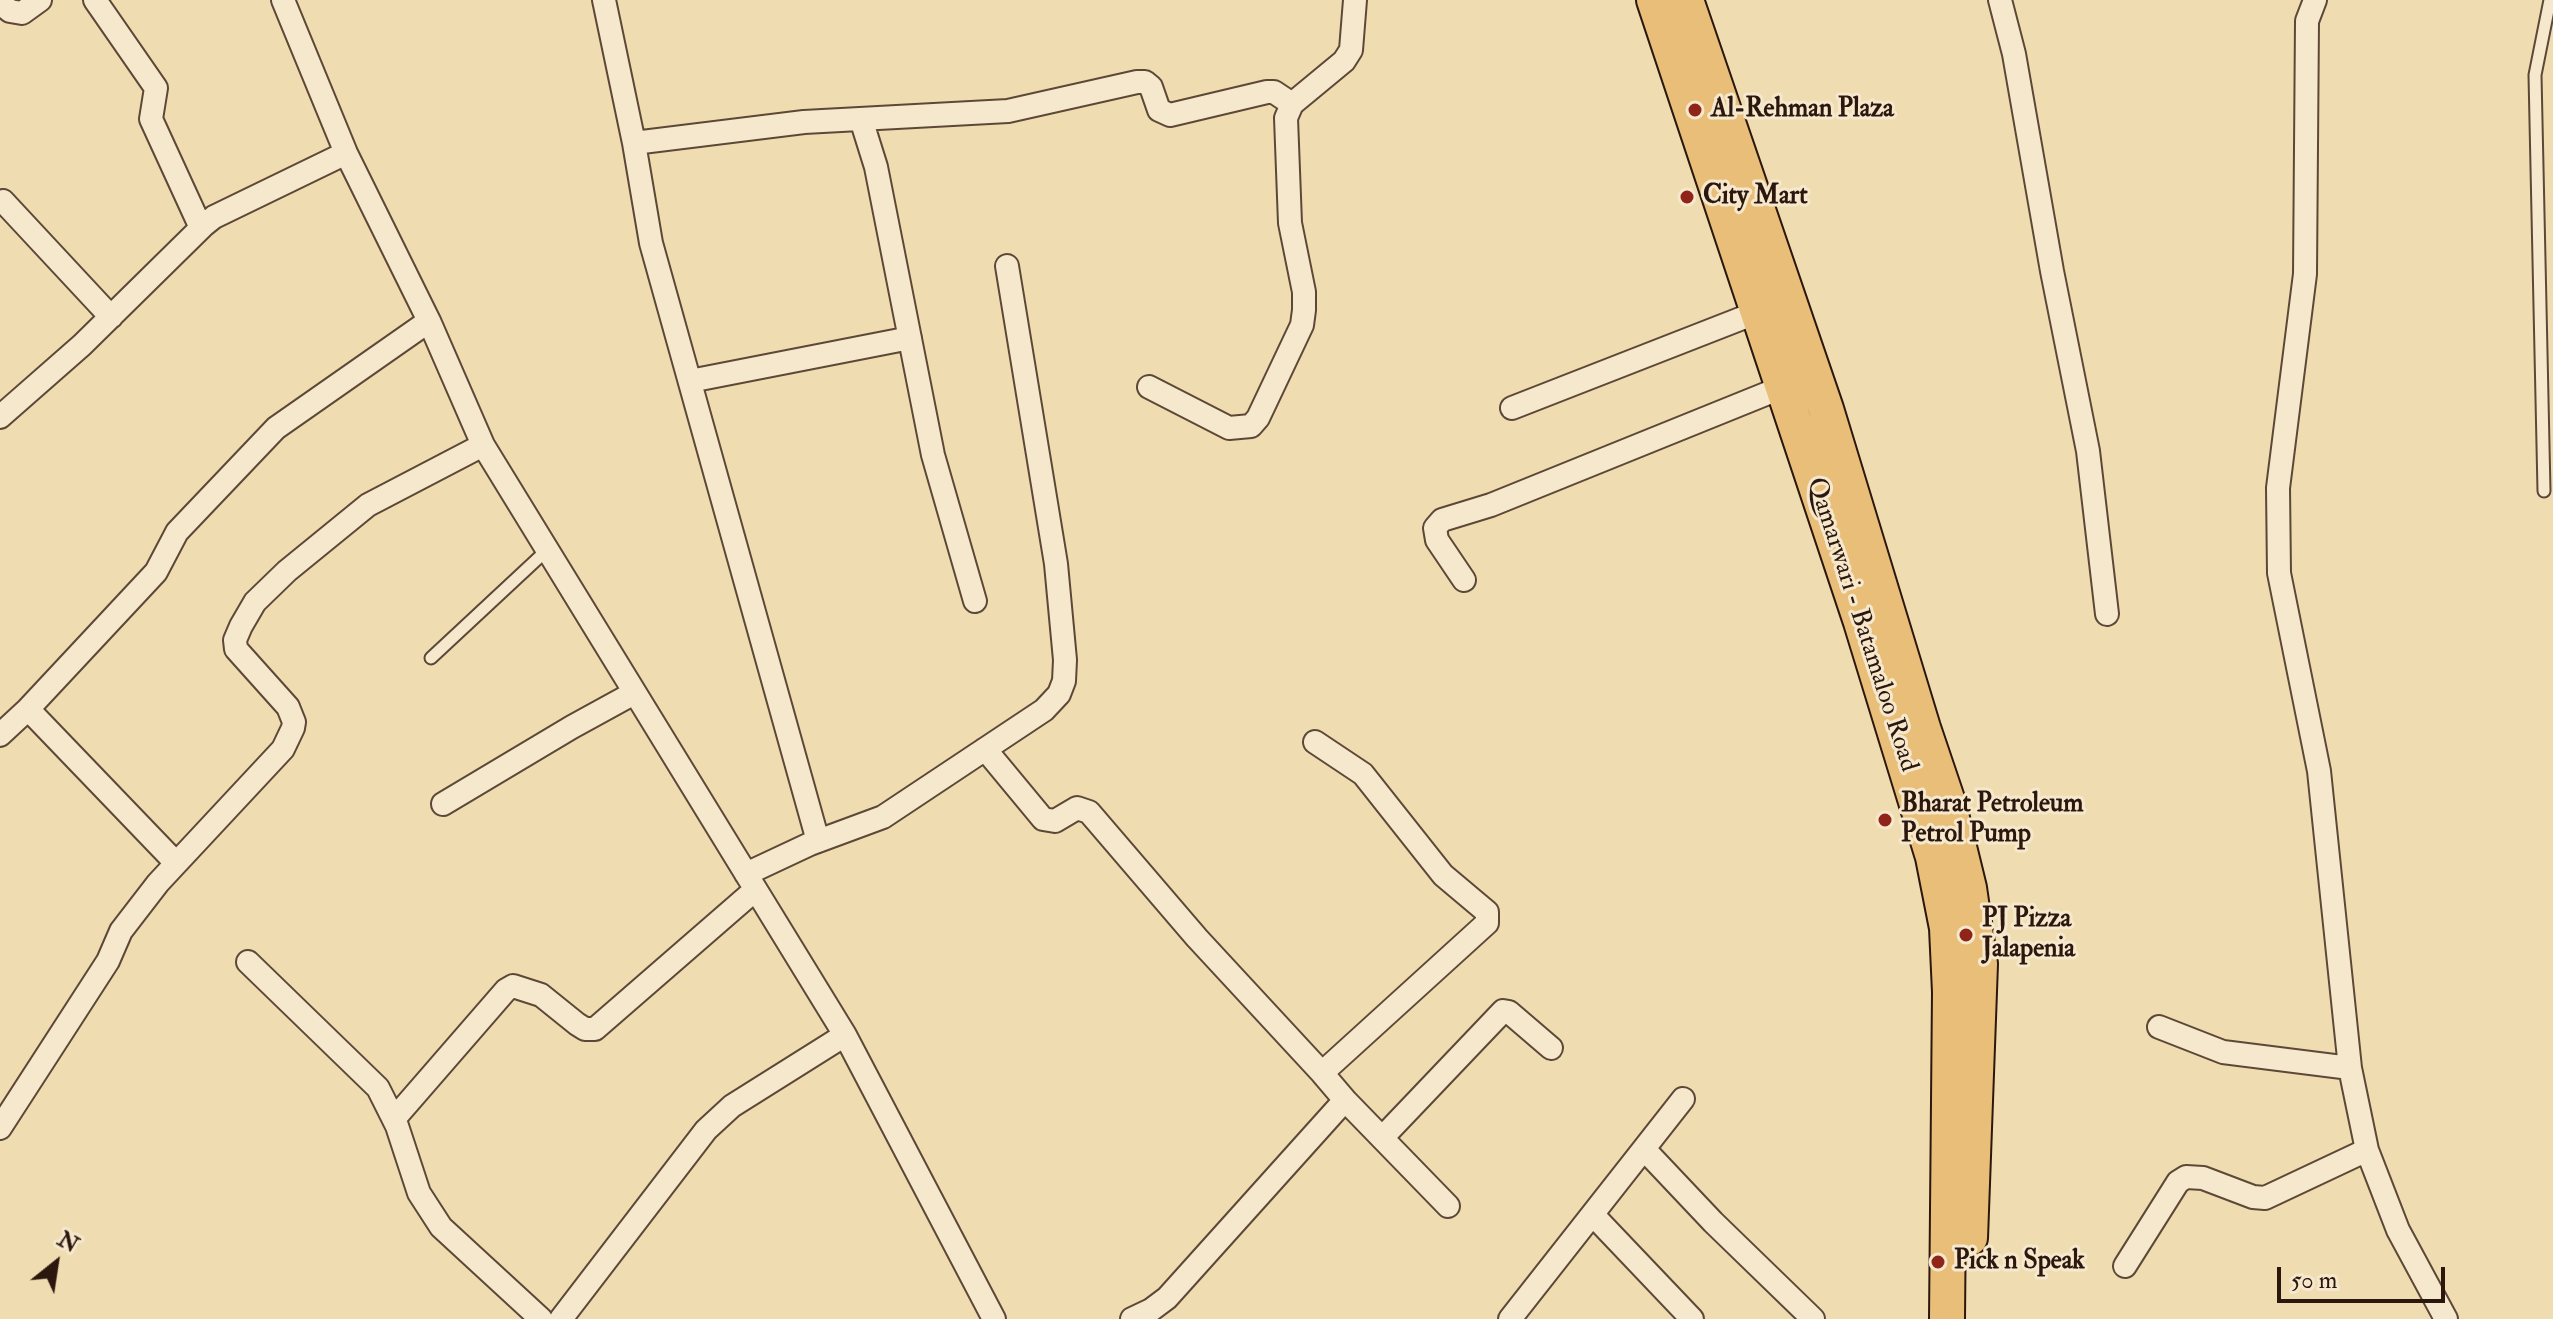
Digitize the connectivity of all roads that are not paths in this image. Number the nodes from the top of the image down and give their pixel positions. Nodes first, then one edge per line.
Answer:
1 (40, 0) edge
2 (95, 0) edge
3 (283, 0) edge
4 (604, 0) edge
5 (1355, 0) edge
6 (1654, 0) edge
7 (1686, 0) edge
8 (2000, 0) edge
9 (2550, 0) edge
10 (0, 3) edge
11 (2310, 3) edge
12 (1292, 104) junction
13 (861, 119) junction
14 (634, 143) junction
15 (346, 153) junction
16 (3, 201) dead end
17 (201, 228) junction
18 (1007, 266) dead end
19 (1758, 312) junction
20 (111, 317) junction
21 (429, 321) junction
22 (910, 338) junction
23 (690, 381) junction
24 (1149, 387) dead end
25 (1783, 387) junction
26 (1512, 408) dead end
27 (0, 417) edge
28 (483, 445) junction
29 (2544, 491) dead end
30 (547, 550) junction
31 (1464, 580) dead end
32 (975, 601) dead end
33 (2107, 614) dead end
34 (431, 658) dead end
35 (634, 693) junction
36 (28, 709) junction
37 (0, 735) edge
38 (1315, 742) dead end
39 (985, 749) junction
40 (443, 804) dead end
41 (818, 841) junction
42 (176, 863) junction
43 (750, 882) junction
44 (248, 962) dead end
45 (2159, 1027) dead end
46 (845, 1035) junction
47 (1551, 1048) dead end
48 (2350, 1068) junction
49 (1322, 1073) junction
50 (1683, 1099) dead end
51 (1345, 1100) junction
52 (394, 1119) junction
53 (0, 1128) edge
54 (1382, 1138) junction
55 (1644, 1149) junction
56 (2367, 1150) junction
57 (1448, 1206) dead end
58 (1593, 1215) junction
59 (2125, 1266) dead end
60 (541, 1319) edge
61 (561, 1319) edge
62 (994, 1319) edge
63 (1132, 1319) edge
64 (1510, 1319) edge
65 (1692, 1319) edge
66 (1813, 1319) edge
67 (1947, 1319) edge
68 (1967, 1319) edge
69 (2446, 1319) edge

1 - 10 street
2 - 17 street
3 - 15 street
4 - 14 street
5 - 12 street
6 - 19 main road, Qamarwari - Batamaloo Road
7 - 68 main road, Qamarwari - Batamaloo Road
8 - 33 street
9 - 29 lane
11 - 48 street
12 - 13 street
12 - 24 street
13 - 14 street
13 - 22 street
14 - 23 street
15 - 17 street
15 - 21 street
16 - 20 street
17 - 20 street
18 - 39 street
19 - 25 main road, Qamarwari - Batamaloo Road
19 - 26 street
20 - 27 street
21 - 28 street
21 - 36 street
22 - 23 street
22 - 32 street
23 - 41 street
25 - 31 street
25 - 67 main road, Qamarwari - Batamaloo Road
28 - 30 street
28 - 42 street
30 - 34 lane
30 - 35 street
35 - 40 street
35 - 43 street
36 - 37 street
36 - 42 street
38 - 49 street
39 - 41 street
39 - 49 street
41 - 43 street
42 - 53 street
43 - 46 street
43 - 52 street
44 - 52 street
45 - 48 street
46 - 61 street
46 - 62 street
47 - 54 street
48 - 56 street
49 - 51 street
50 - 55 street
51 - 54 street
51 - 63 street
52 - 60 street
54 - 57 street
55 - 58 street
55 - 66 street
56 - 59 street
56 - 69 street
58 - 64 street
58 - 65 street

